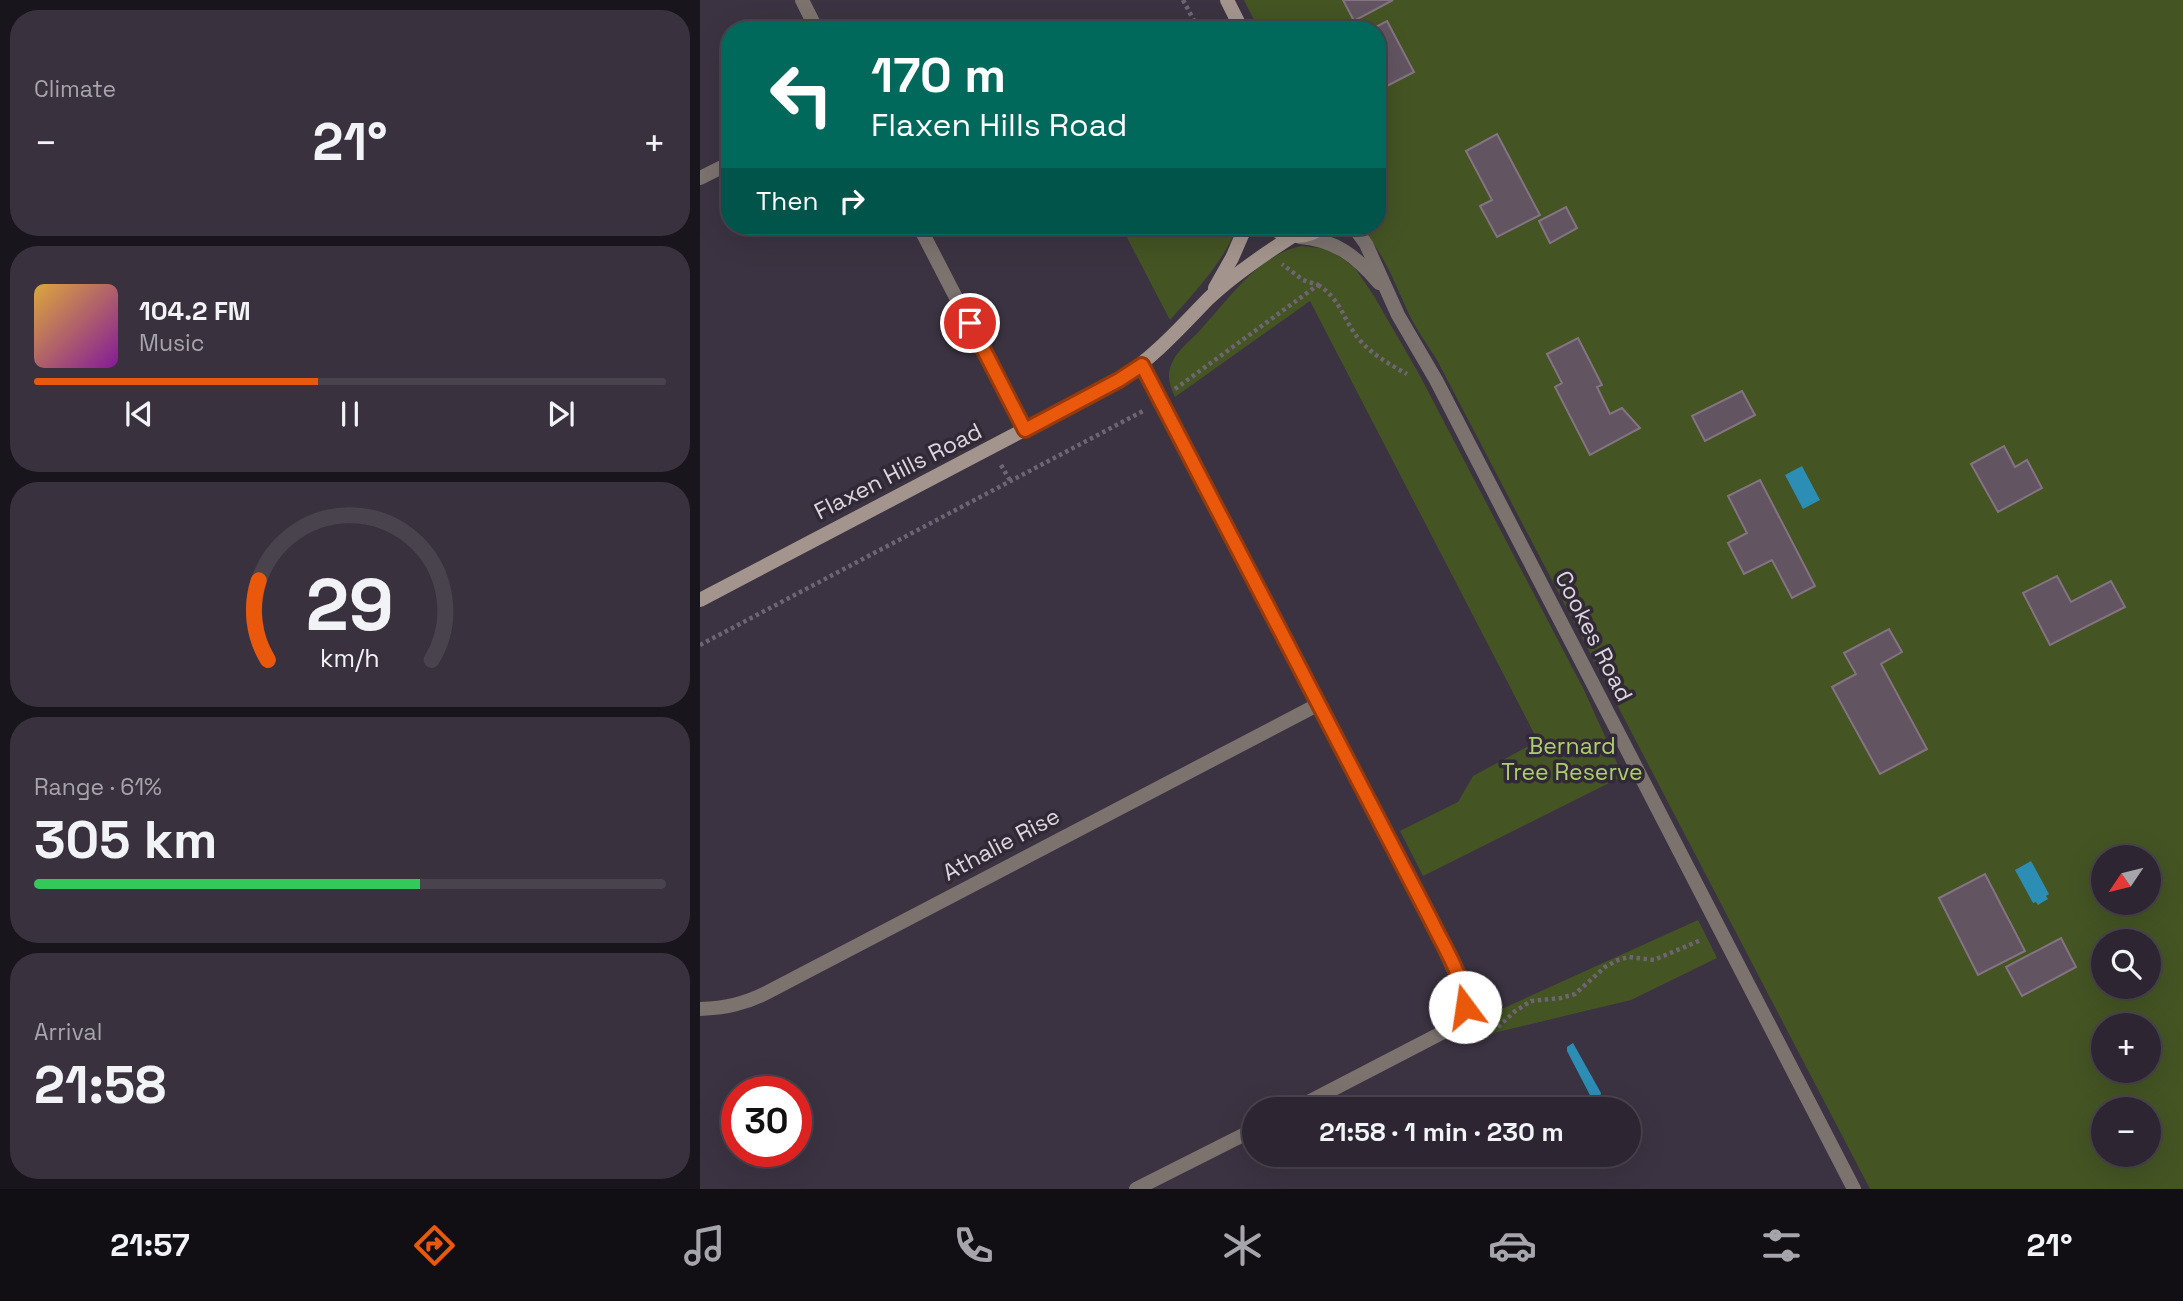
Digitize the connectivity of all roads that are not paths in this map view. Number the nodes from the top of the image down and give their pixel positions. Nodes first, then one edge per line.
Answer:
1 (802, 0) edge
2 (1227, 0) edge
3 (812, 21) edge
4 (1238, 21) edge
5 (721, 168) edge
6 (700, 178) edge
7 (924, 235) edge
8 (1242, 235) edge
9 (1286, 235) edge
10 (1309, 235) edge
11 (1360, 235) edge
12 (1294, 237) junction
13 (1387, 292) junction
14 (1209, 298) junction
15 (1142, 365) junction
16 (1025, 430) junction
17 (700, 600) edge
18 (1319, 704) junction
19 (700, 1009) edge
20 (1318, 1097) edge
21 (1242, 1136) edge
22 (1136, 1189) edge
23 (1854, 1189) edge

1 - 3 street
2 - 4 street
5 - 6 street
7 - 16 street
8 - 14 street, Flaxen Hills Road
9 - 12 street
10 - 12 street, Flaxen Hills Road
11 - 13 street, Cookes Road
12 - 13 street, Cookes Road
12 - 14 street, Flaxen Hills Road
13 - 23 street, Cookes Road
14 - 15 street, Flaxen Hills Road
15 - 16 street, Flaxen Hills Road
15 - 18 street
16 - 17 street, Flaxen Hills Road
18 - 19 street, Athalie Rise
18 - 20 street
21 - 22 street

